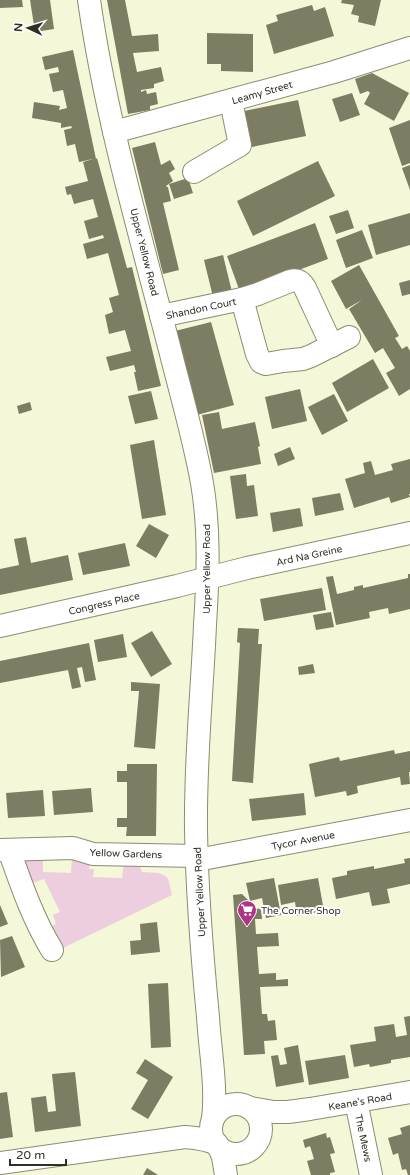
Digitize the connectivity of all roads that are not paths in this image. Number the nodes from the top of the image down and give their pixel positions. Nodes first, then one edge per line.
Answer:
1 (89, 0) edge
2 (410, 48) edge
3 (231, 101) junction
4 (114, 132) junction
5 (194, 172) dead end
6 (242, 299) junction
7 (161, 316) junction
8 (410, 533) edge
9 (208, 578) junction
10 (0, 626) edge
11 (410, 820) edge
12 (4, 850) edge
13 (197, 858) junction
14 (52, 950) dead end
15 (211, 1054) junction
16 (410, 1092) edge
17 (356, 1101) junction
18 (245, 1106) junction
19 (310, 1110) junction
20 (213, 1121) junction
21 (185, 1138) junction
22 (218, 1146) junction
23 (252, 1147) junction
24 (0, 1163) edge
25 (226, 1175) edge
26 (235, 1175) edge
27 (371, 1175) edge

1 - 4 street, Upper Yellow Road
2 - 3 street, Leamy Street
3 - 4 street, Leamy Street
3 - 5 street
4 - 7 street, Upper Yellow Road
6 - 6 street, Shandon Court
6 - 7 street, Shandon Court
7 - 9 street, Upper Yellow Road
8 - 9 street, Ard Na Greine
9 - 10 street, Congress Place
9 - 13 street, Upper Yellow Road
11 - 13 street, Tycor Avenue
12 - 13 street, Yellow Gardens
12 - 14 street, Yellow Gardens
13 - 15 street, Upper Yellow Road
15 - 18 street, Upper Yellow Road
15 - 20 street, Upper Yellow Road
16 - 17 street, Keane's Road
17 - 19 street, Keane's Road
17 - 27 street, The Mews
18 - 19 street, Keane's Road
18 - 20 street
18 - 23 street
19 - 23 street, Keane's Road
20 - 21 street
20 - 22 street
21 - 22 street
21 - 24 street
22 - 23 street
22 - 25 street
23 - 26 street

